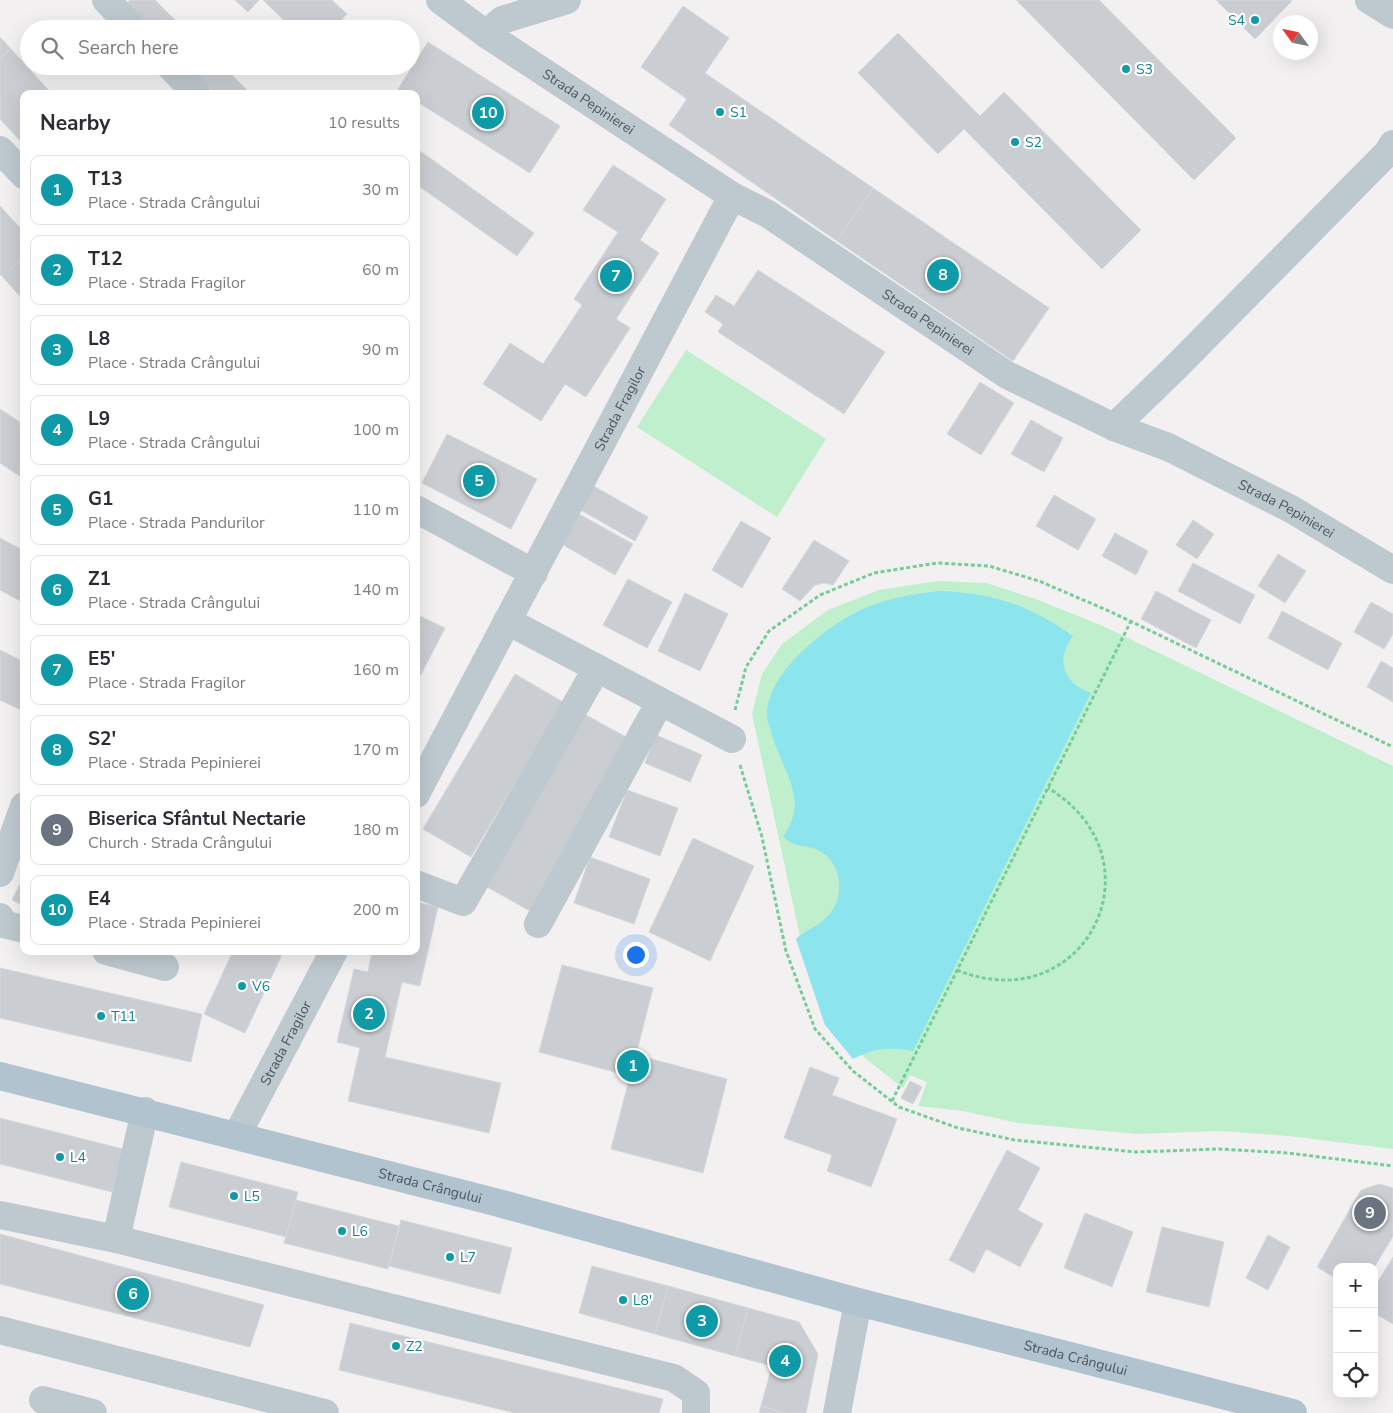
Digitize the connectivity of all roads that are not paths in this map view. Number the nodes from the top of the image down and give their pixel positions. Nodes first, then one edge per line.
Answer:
1 (106, 0) edge
2 (440, 0) edge
3 (567, 0) edge
4 (1369, 0) edge
5 (1393, 15) edge
6 (125, 20) edge
7 (486, 34) junction
8 (179, 75) edge
9 (193, 90) edge
10 (1393, 144) edge
11 (0, 150) edge
12 (20, 171) edge
13 (732, 196) junction
14 (1114, 427) junction
15 (420, 511) edge
16 (1393, 570) edge
17 (534, 573) junction
18 (506, 621) junction
19 (597, 668) junction
20 (660, 702) junction
21 (732, 740) road end
22 (420, 786) edge
23 (20, 817) edge
24 (0, 873) edge
25 (420, 886) edge
26 (0, 917) edge
27 (538, 924) dead end
28 (20, 928) edge
29 (121, 955) edge
30 (332, 955) edge
31 (166, 967) dead end
32 (0, 1076) edge
33 (145, 1112) junction
34 (237, 1135) junction
35 (0, 1215) edge
36 (116, 1239) junction
37 (858, 1302) junction
38 (0, 1330) edge
39 (43, 1400) dead end
40 (93, 1413) edge
41 (325, 1413) edge
42 (696, 1413) edge
43 (838, 1413) edge
44 (1293, 1413) edge

1 - 6 street
2 - 7 street, Strada Pepinierei
3 - 7 street
4 - 5 street
7 - 13 street, Strada Pepinierei
8 - 9 street
10 - 14 street
11 - 12 street
13 - 14 street, Strada Pepinierei
13 - 17 street, Strada Fragilor
14 - 16 street, Strada Pepinierei
15 - 17 street
17 - 18 street, Strada Fragilor
18 - 19 street
18 - 22 street, Strada Fragilor
19 - 20 street
19 - 25 street
20 - 21 street
20 - 27 street
23 - 24 street
26 - 28 street
29 - 31 street
30 - 34 street, Strada Fragilor
32 - 33 main road, Strada Crângului
33 - 34 main road, Strada Crângului
33 - 36 street
34 - 37 main road, Strada Crângului
35 - 36 street
36 - 42 street
37 - 43 street
37 - 44 main road, Strada Crângului
38 - 41 street
39 - 40 street

